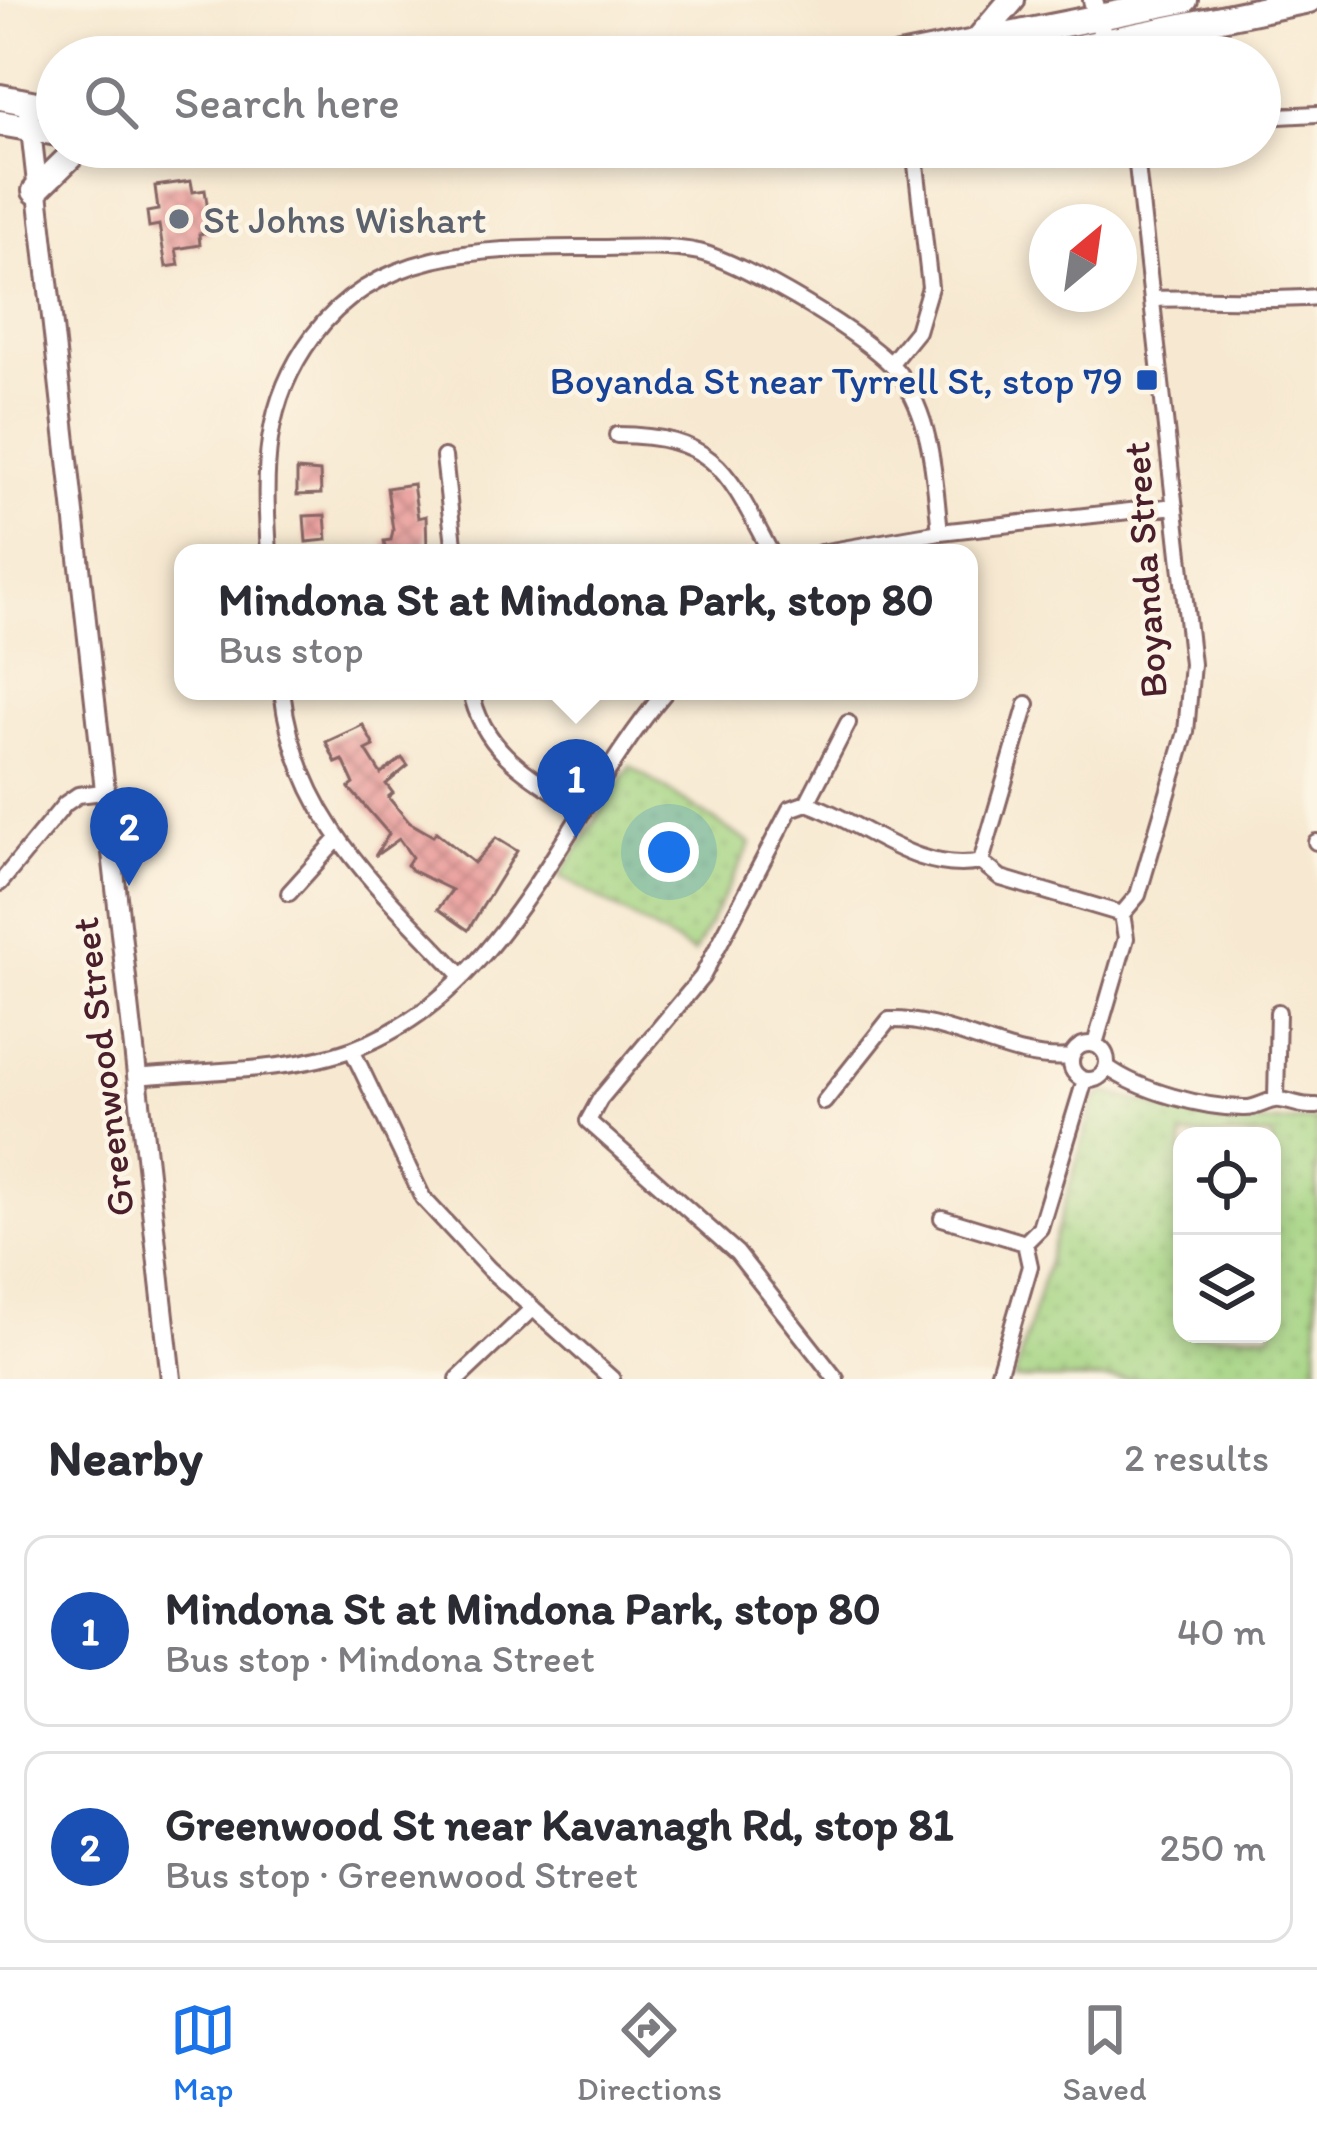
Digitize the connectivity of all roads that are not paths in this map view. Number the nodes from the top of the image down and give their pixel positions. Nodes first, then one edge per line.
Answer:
1 (1012, 0) edge
2 (1185, 0) edge
3 (1309, 4) edge
4 (1189, 26) junction
5 (1113, 28) edge
6 (981, 36) edge
7 (1029, 36) edge
8 (1179, 36) edge
9 (0, 97) edge
10 (28, 103) junction
11 (36, 104) edge
12 (1317, 114) edge
13 (1281, 116) edge
14 (0, 123) edge
15 (29, 130) junction
16 (36, 131) edge
17 (59, 168) edge
18 (916, 168) edge
19 (1137, 168) edge
20 (35, 191) junction
21 (1317, 297) edge
22 (1152, 299) junction
23 (891, 363) junction
24 (616, 435) dead end
25 (444, 457) dead end
26 (1175, 506) junction
27 (940, 532) junction
28 (269, 544) edge
29 (454, 544) edge
30 (766, 544) edge
31 (871, 544) edge
32 (284, 700) edge
33 (474, 700) edge
34 (660, 700) edge
35 (1027, 704) dead end
36 (848, 723) dead end
37 (103, 792) junction
38 (807, 803) junction
39 (581, 809) junction
40 (336, 842) junction
41 (981, 862) junction
42 (0, 884) edge
43 (289, 893) dead end
44 (1122, 914) junction
45 (462, 976) junction
46 (1278, 1012) dead end
47 (1095, 1045) junction
48 (352, 1050) junction
49 (1071, 1058) junction
50 (1107, 1067) junction
51 (136, 1077) junction
52 (1085, 1080) junction
53 (1276, 1098) junction
54 (824, 1102) dead end
55 (1317, 1106) edge
56 (942, 1218) dead end
57 (1025, 1243) junction
58 (533, 1308) junction
59 (171, 1379) edge
60 (458, 1379) edge
61 (612, 1379) edge
62 (836, 1379) edge
63 (997, 1379) edge

1 - 6 highway
2 - 5 highway
3 - 4 highway
4 - 5 highway
4 - 8 highway
5 - 7 highway
9 - 10 highway
10 - 11 highway
10 - 15 street, Greenwood Street
12 - 13 street
14 - 15 highway
15 - 16 highway
15 - 20 street, Greenwood Street
17 - 20 highway
18 - 23 street
19 - 22 street, Boyanda Street
20 - 37 street, Greenwood Street
21 - 22 street
22 - 26 street, Boyanda Street
23 - 27 street
23 - 28 street
24 - 30 street
25 - 29 street
26 - 27 street
26 - 44 street, Boyanda Street
27 - 31 street
32 - 40 street
33 - 39 street
34 - 39 street
35 - 41 street
36 - 38 street
37 - 42 street
37 - 51 street, Greenwood Street
38 - 41 street
38 - 62 street
39 - 45 street
40 - 43 street
40 - 45 street
41 - 44 street
44 - 47 street, Boyanda Street
45 - 48 street
46 - 53 street
47 - 49 street
47 - 50 street
48 - 51 street
48 - 58 street
49 - 52 street
49 - 54 street
50 - 52 street
50 - 53 street
51 - 59 street, Greenwood Street
52 - 57 street
53 - 55 street
56 - 57 street
57 - 63 street
58 - 60 street
58 - 61 street

